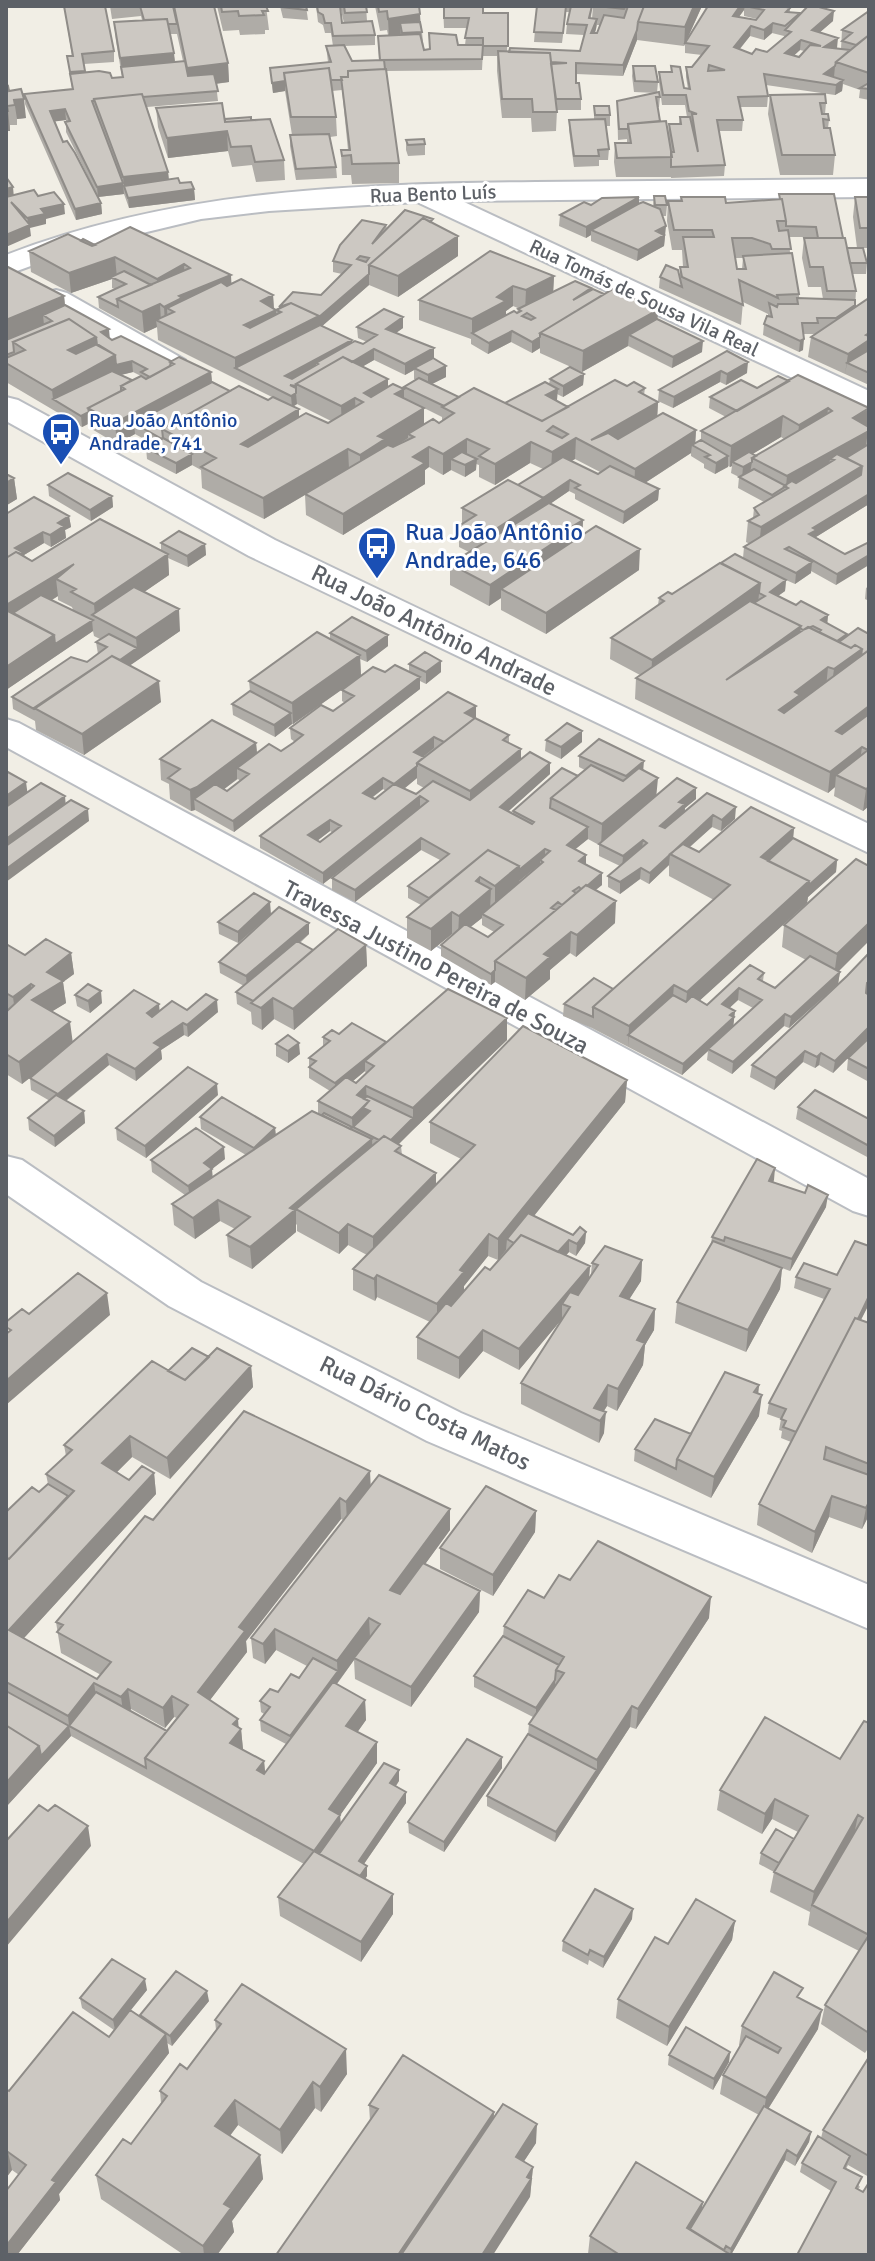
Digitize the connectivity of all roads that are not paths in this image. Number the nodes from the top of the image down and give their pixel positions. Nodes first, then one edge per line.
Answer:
1 (869, 188) edge
2 (419, 192) junction
3 (6, 269) edge
4 (193, 378) edge
5 (869, 404) edge
6 (6, 407) edge
7 (6, 731) edge
8 (869, 840) edge
9 (6, 1172) edge
10 (869, 1199) edge
11 (869, 1608) edge

1 - 2 street, Rua Bento Luís
2 - 3 street, Rua Bento Luís
2 - 5 street, Rua Tomás de Sousa Vila Real
3 - 4 street
6 - 8 street, Rua João Antônio Andrade
7 - 10 street, Travessa Justino Pereira de Souza
9 - 11 street, Rua Dário Costa Matos

